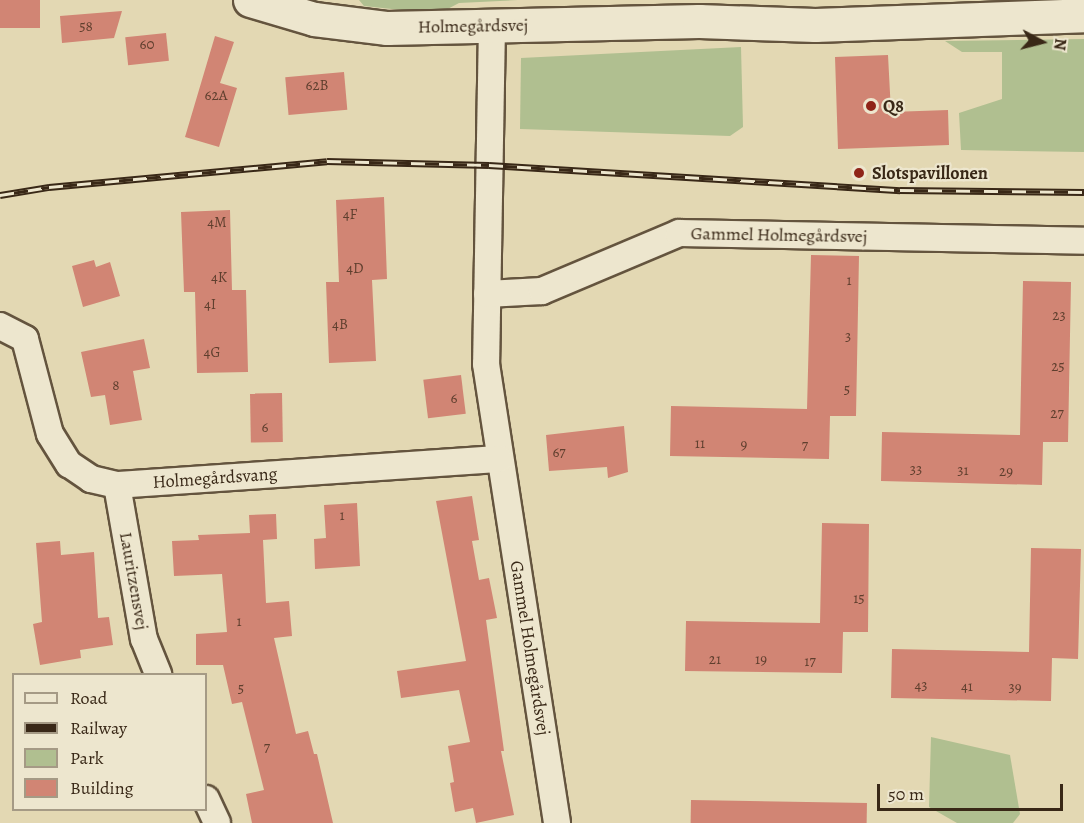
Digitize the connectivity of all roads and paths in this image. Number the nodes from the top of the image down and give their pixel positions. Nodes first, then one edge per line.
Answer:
1 (250, 0) edge
2 (877, 0) edge
3 (1084, 15) edge
4 (699, 21) junction
5 (492, 25) junction
6 (1084, 241) edge
7 (487, 294) junction
8 (0, 326) edge
9 (499, 459) junction
10 (117, 485) junction
11 (157, 673) edge
12 (207, 801) edge
13 (217, 823) edge
14 (556, 823) edge

1 - 5 street, Holmegårdsvej
2 - 4 street, Holmegårdsvej
3 - 4 street, Holmegårdsvej
4 - 5 street, Holmegårdsvej
5 - 7 street, Gammel Holmegårdsvej
6 - 7 street, Gammel Holmegårdsvej
7 - 9 street, Gammel Holmegårdsvej
8 - 10 street, Holmegårdsvang
9 - 10 street, Holmegårdsvang
9 - 14 street, Gammel Holmegårdsvej
10 - 11 street, Lauritzensvej
12 - 13 street

